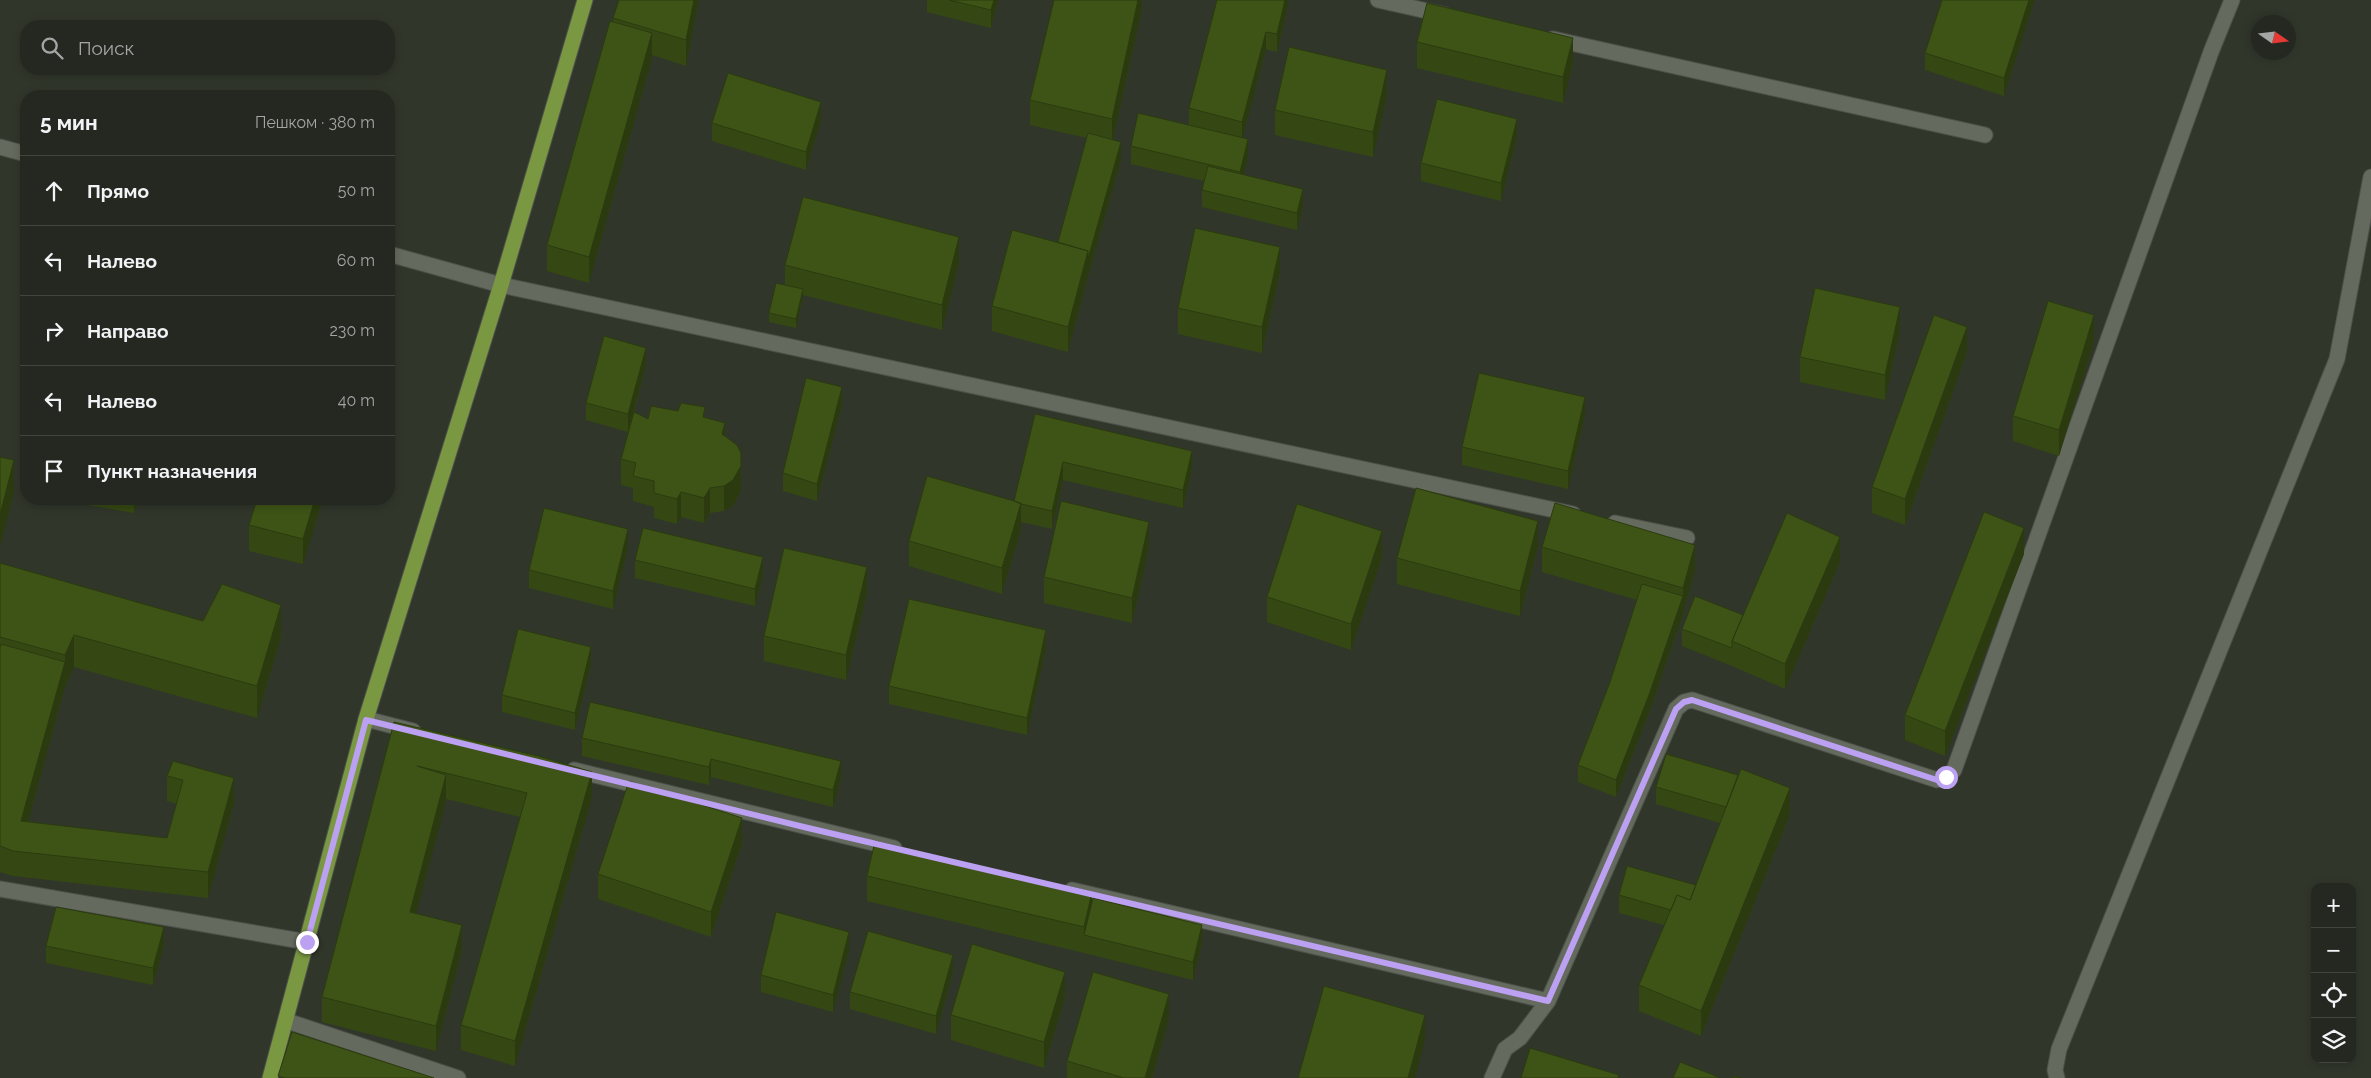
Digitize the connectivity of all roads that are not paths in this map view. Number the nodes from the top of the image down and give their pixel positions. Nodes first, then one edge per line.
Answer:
1 (585, 0) edge
2 (1378, 0) edge
3 (2232, 0) edge
4 (1456, 17) edge
5 (1542, 36) edge
6 (1985, 136) dead end
7 (0, 147) edge
8 (20, 152) edge
9 (2371, 178) edge
10 (395, 256) edge
11 (501, 285) junction
12 (1687, 538) dead end
13 (366, 720) junction
14 (423, 734) edge
15 (558, 767) edge
16 (906, 851) edge
17 (1061, 887) edge
18 (0, 889) edge
19 (307, 942) junction
20 (1548, 1001) junction
21 (287, 1021) junction
22 (270, 1078) edge
23 (458, 1078) edge
24 (1492, 1078) edge
25 (2057, 1078) edge

1 - 11 main road
2 - 4 street
3 - 20 street
5 - 6 street
7 - 8 street
9 - 25 street
10 - 11 street
11 - 12 street
11 - 13 main road
13 - 14 street
13 - 19 main road
15 - 16 street
17 - 20 street
18 - 19 street
19 - 21 main road
20 - 24 street
21 - 22 main road
21 - 23 street

